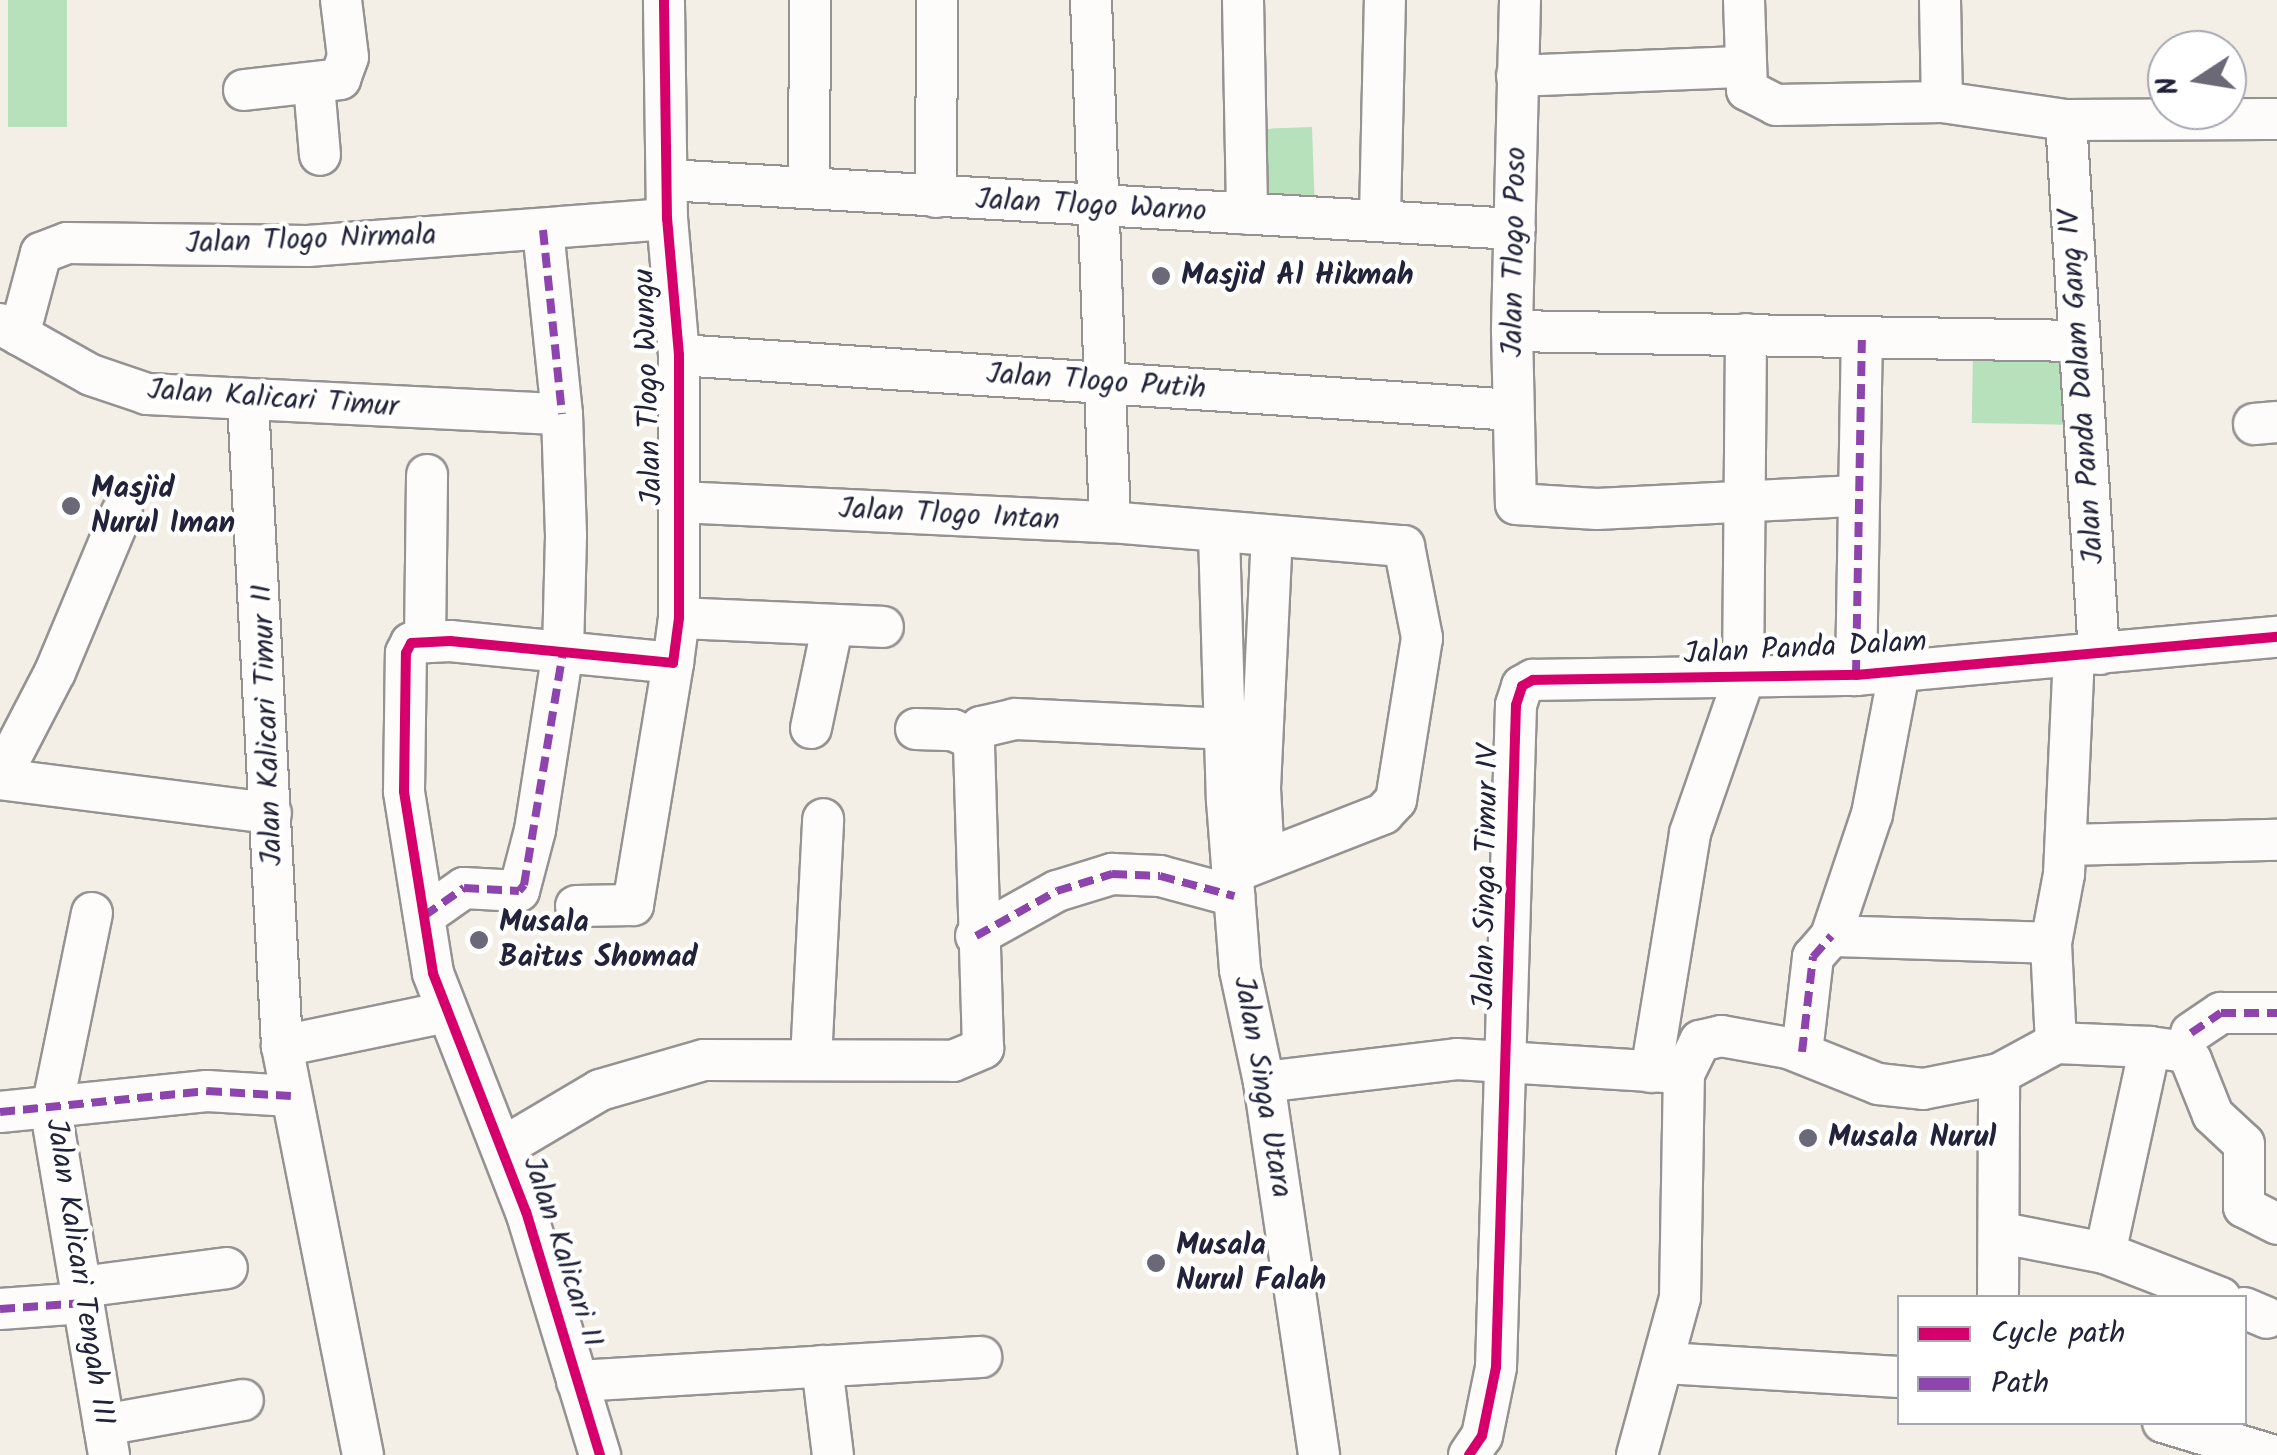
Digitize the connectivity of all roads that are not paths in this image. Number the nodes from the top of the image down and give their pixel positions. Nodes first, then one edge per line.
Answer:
1 (342, 0) edge
2 (664, 0) edge
3 (810, 0) edge
4 (937, 0) edge
5 (1091, 0) edge
6 (1242, 0) edge
7 (1385, 0) edge
8 (1520, 0) edge
9 (1744, 0) edge
10 (1940, 0) edge
11 (1517, 76) junction
12 (1747, 81) junction
13 (314, 85) junction
14 (244, 90) dead end
15 (1942, 102) junction
16 (2277, 119) edge
17 (2066, 120) junction
18 (320, 155) dead end
19 (809, 188) junction
20 (936, 197) junction
21 (667, 200) junction
22 (1101, 207) junction
23 (1247, 214) junction
24 (1380, 217) junction
25 (1515, 229) junction
26 (543, 230) junction
27 (10, 329) edge
28 (1512, 331) junction
29 (1746, 334) junction
30 (1862, 340) junction
31 (2079, 342) junction
32 (679, 355) junction
33 (1102, 383) junction
34 (248, 404) junction
35 (1513, 410) junction
36 (562, 414) junction
37 (427, 475) dead end
38 (1856, 496) junction
39 (678, 502) junction
40 (1743, 502) junction
41 (122, 512) dead end
42 (1110, 522) junction
43 (1220, 534) junction
44 (1272, 537) junction
45 (679, 618) junction
46 (883, 627) dead end
47 (832, 628) junction
48 (2277, 638) edge
49 (425, 642) junction
50 (563, 651) junction
51 (2086, 655) junction
52 (672, 662) junction
53 (1898, 672) junction
54 (1856, 675) junction
55 (1743, 681) junction
56 (1518, 692) joint
57 (812, 728) dead end
58 (916, 729) dead end
59 (1224, 729) junction
60 (974, 740) junction
61 (0, 778) edge
62 (271, 813) junction
63 (823, 819) dead end
64 (2277, 840) edge
65 (2066, 846) junction
66 (1243, 876) junction
67 (576, 906) dead end
68 (92, 913) dead end
69 (424, 916) junction
70 (976, 936) junction
71 (1831, 936) junction
72 (2051, 943) junction
73 (446, 1012) junction
74 (2277, 1013) edge
75 (1509, 1030) junction
76 (2190, 1033) dead end
77 (2056, 1043) junction
78 (282, 1046) junction
79 (2150, 1046) junction
80 (1802, 1052) junction
81 (1661, 1056) junction
82 (811, 1060) junction
83 (1999, 1074) junction
84 (1264, 1082) junction
85 (291, 1096) junction
86 (0, 1112) edge
87 (51, 1112) junction
88 (502, 1148) junction
89 (2277, 1224) edge
90 (2002, 1234) junction
91 (2105, 1253) junction
92 (227, 1268) dead end
93 (82, 1295) junction
94 (1998, 1295) edge
95 (2214, 1295) edge
96 (0, 1308) edge
97 (981, 1357) dead end
98 (1664, 1363) junction
99 (822, 1366) junction
100 (1897, 1377) edge
101 (578, 1381) junction
102 (244, 1400) dead end
103 (2173, 1425) edge
104 (106, 1440) edge
105 (363, 1455) edge
106 (599, 1455) edge
107 (834, 1455) edge
108 (1319, 1455) edge
109 (1468, 1455) edge
110 (1637, 1455) edge
111 (2270, 1455) edge

1 - 13 street
2 - 21 street, Jalan Tlogo Wungu
3 - 19 street
4 - 20 street
5 - 22 street
6 - 23 street
7 - 24 street
8 - 11 street, Jalan Tlogo Poso
9 - 12 street
10 - 15 street
11 - 12 street
11 - 25 street, Jalan Tlogo Poso
12 - 15 street
13 - 14 street
13 - 18 street
15 - 17 street
16 - 17 street
17 - 31 street, Jalan Panda Dalam Gang IV
19 - 20 street, Jalan Tlogo Warno
19 - 21 street, Jalan Tlogo Warno
20 - 22 street, Jalan Tlogo Warno
21 - 26 street, Jalan Tlogo Nirmala
21 - 32 street, Jalan Tlogo Wungu
22 - 23 street, Jalan Tlogo Warno
22 - 33 street
23 - 24 street, Jalan Tlogo Warno
24 - 25 street, Jalan Tlogo Warno
25 - 28 street, Jalan Tlogo Poso
26 - 27 street, Jalan Tlogo Nirmala
26 - 36 street
27 - 34 street, Jalan Kalicari Timur
28 - 29 street
28 - 35 street, Jalan Tlogo Poso
29 - 30 street
29 - 40 street, Jalan Panda Dalam
30 - 31 street
30 - 38 street, Jalan Panda Dalam
31 - 51 street, Jalan Panda Dalam Gang IV
32 - 33 street, Jalan Tlogo Putih
32 - 39 street, Jalan Tlogo Wungu
33 - 35 street, Jalan Tlogo Putih
33 - 42 street
34 - 36 street, Jalan Kalicari Timur
34 - 62 street, Jalan Kalicari Timur II
35 - 40 street, Jalan Tlogo Poso
36 - 50 street
37 - 49 street
38 - 40 street
38 - 54 street, Jalan Panda Dalam
39 - 42 street, Jalan Tlogo Intan
39 - 45 street, Jalan Tlogo Wungu
40 - 55 street, Jalan Panda Dalam
41 - 61 street
42 - 43 street, Jalan Tlogo Intan
43 - 44 street, Jalan Tlogo Intan
43 - 59 street
44 - 66 street
44 - 66 street, Jalan Tlogo Intan
45 - 47 street
45 - 52 street, Jalan Tlogo Wungu
46 - 47 street
47 - 57 street
48 - 51 street, Jalan Panda Dalam
49 - 50 street
49 - 69 street, Jalan Kalicari II
50 - 52 street
50 - 69 street
51 - 53 street, Jalan Panda Dalam
51 - 65 street, Jalan Panda Dalam Gang IV
52 - 67 street, Jalan Tlogo Wungu
53 - 54 street, Jalan Panda Dalam
53 - 71 street
54 - 55 street, Jalan Panda Dalam
55 - 56 street, Jalan Panda Dalam
55 - 81 street
56 - 75 street, Jalan Singa Timur IV
58 - 60 street
59 - 60 street
59 - 66 street
60 - 70 street
61 - 62 street
62 - 78 street, Jalan Kalicari Timur II
63 - 82 street
64 - 65 street
65 - 72 street, Jalan Panda Dalam Gang IV
66 - 70 street
66 - 84 street, Jalan Singa Utara
68 - 87 street, Jalan Kalicari Tengah III
69 - 73 street, Jalan Kalicari II
70 - 82 street
71 - 72 street
71 - 80 street
72 - 77 street, Jalan Panda Dalam Gang IV
73 - 78 street
73 - 88 street, Jalan Kalicari II
74 - 76 street
75 - 81 street
75 - 84 street
75 - 109 street, Jalan Singa Timur IV
77 - 79 street
77 - 83 street
78 - 85 street, Jalan Kalicari Timur II
79 - 89 street
79 - 91 street
80 - 81 street
80 - 83 street
81 - 98 street
82 - 88 street
83 - 90 street
84 - 108 street, Jalan Singa Utara
85 - 87 street
85 - 105 street, Jalan Kalicari Timur II
86 - 87 street
87 - 93 street, Jalan Kalicari Tengah III
88 - 101 street, Jalan Kalicari II
90 - 91 street
90 - 94 street
91 - 95 street
92 - 93 street
93 - 96 street
93 - 104 street, Jalan Kalicari Tengah III
97 - 99 street
98 - 100 street
98 - 110 street
99 - 101 street
99 - 107 street
101 - 106 street, Jalan Kalicari II
102 - 104 street
103 - 111 street

